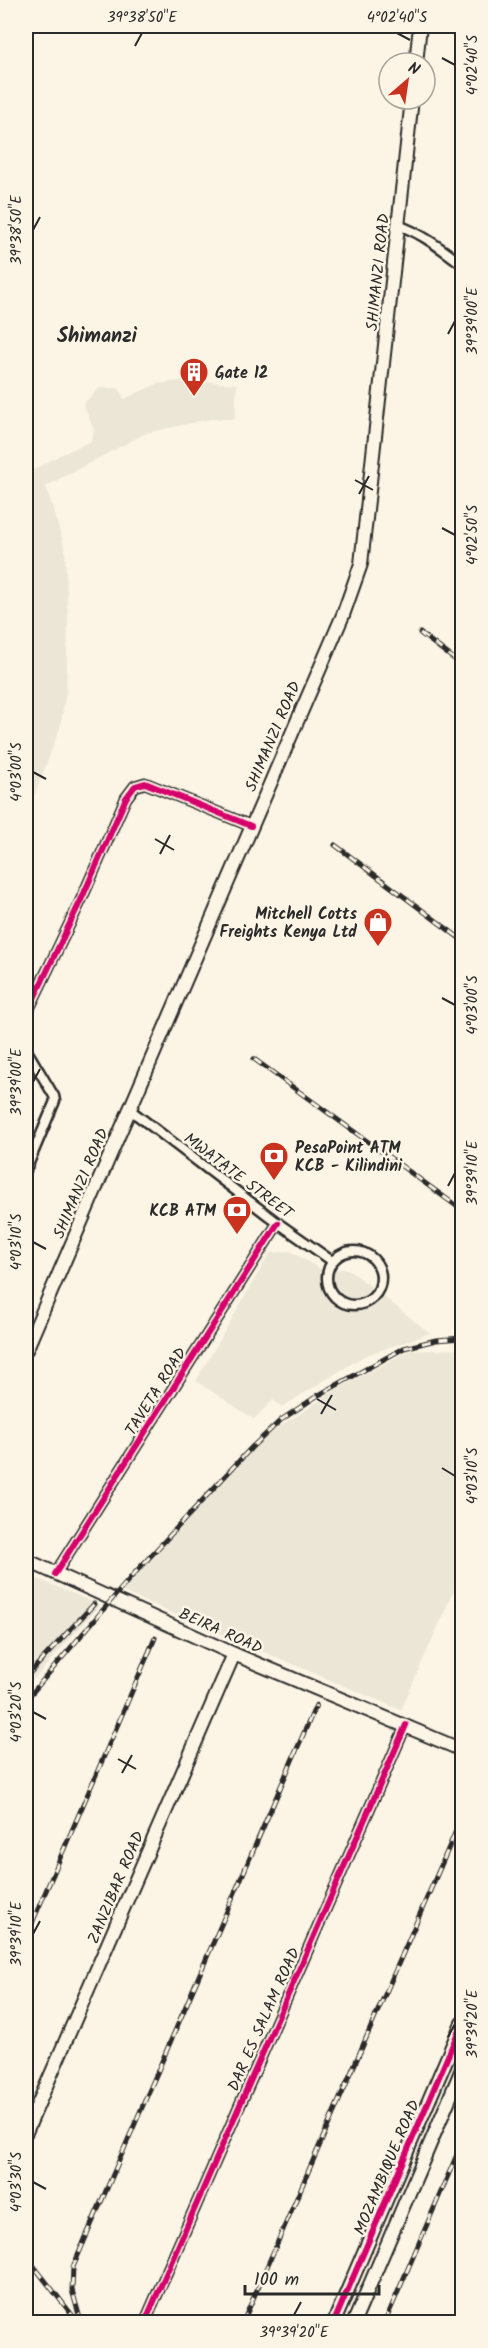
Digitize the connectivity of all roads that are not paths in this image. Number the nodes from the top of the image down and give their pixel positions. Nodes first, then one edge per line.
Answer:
1 (420, 26) edge
2 (417, 51) edge
3 (411, 111) edge
4 (398, 225) junction
5 (462, 264) edge
6 (251, 826) junction
7 (26, 1015) edge
8 (26, 1049) edge
9 (129, 1110) junction
10 (26, 1170) edge
11 (278, 1223) junction
12 (332, 1261) junction
13 (26, 1350) edge
14 (26, 1560) edge
15 (55, 1574) junction
16 (234, 1654) junction
17 (406, 1725) junction
18 (462, 1750) edge
19 (462, 2023) edge
20 (462, 2069) edge
21 (26, 2132) edge
22 (145, 2322) edge
23 (334, 2322) edge
24 (354, 2322) edge

1 - 2 main road
3 - 4 main road, SHIMANZI ROAD
4 - 5 street
4 - 6 main road, SHIMANZI ROAD
6 - 7 street
6 - 9 main road, SHIMANZI ROAD
8 - 10 street
9 - 11 street, MWATATE STREET
9 - 13 main road, SHIMANZI ROAD
11 - 12 street, MWATATE STREET
11 - 15 street, TAVETA ROAD
12 - 12 street
14 - 15 main road, BEIRA ROAD
15 - 16 main road, BEIRA ROAD
16 - 17 main road, BEIRA ROAD
16 - 21 main road, ZANZIBAR ROAD
17 - 18 main road
17 - 22 street, DAR ES SALAM ROAD
19 - 23 main road, MOZAMBIQUE ROAD
20 - 24 main road, MOZAMBIQUE ROAD

